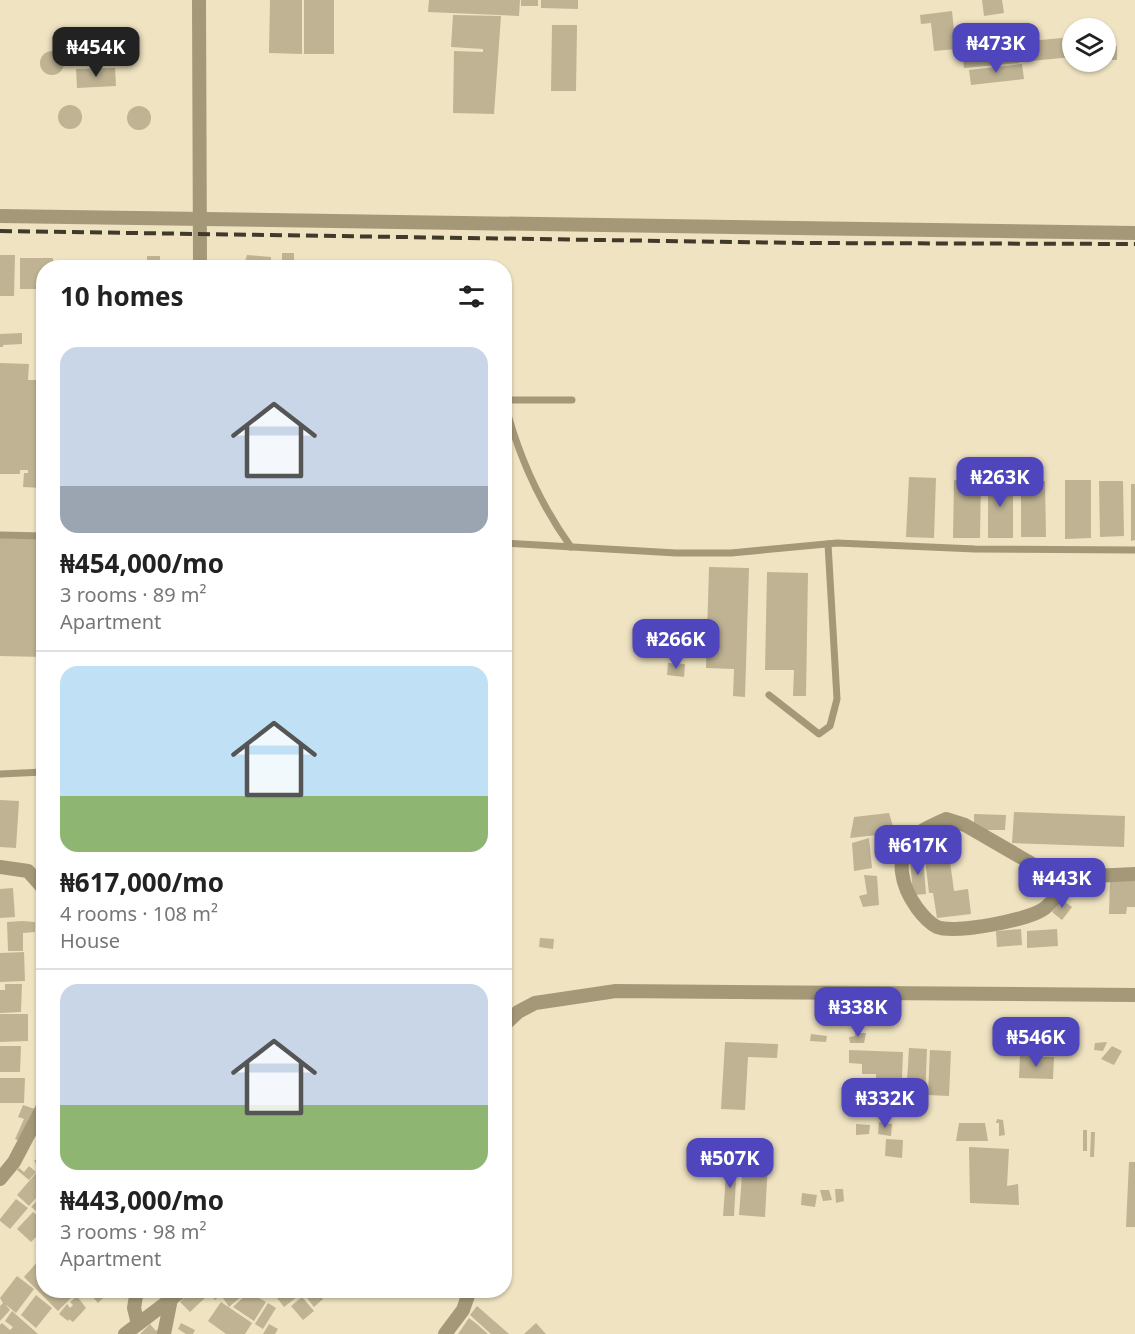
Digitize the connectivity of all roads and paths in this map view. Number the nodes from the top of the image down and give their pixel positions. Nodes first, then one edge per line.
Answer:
1 (199, 0) edge
2 (0, 216) edge
3 (200, 218) junction
4 (1135, 233) edge
5 (200, 260) edge
6 (572, 399) dead end
7 (512, 400) edge
8 (512, 424) edge
9 (0, 535) edge
10 (36, 536) edge
11 (512, 543) edge
12 (828, 544) junction
13 (571, 547) junction
14 (1135, 550) edge
15 (769, 694) dead end
16 (36, 772) edge
17 (0, 774) edge
18 (0, 867) edge
19 (1135, 874) edge
20 (36, 880) edge
21 (1067, 884) junction
22 (1135, 995) edge
23 (512, 1018) edge
24 (36, 1120) edge
25 (0, 1179) edge
26 (136, 1298) edge
27 (172, 1298) edge
28 (176, 1298) edge
29 (467, 1298) edge
30 (138, 1324) junction
31 (125, 1334) edge
32 (164, 1334) edge
33 (445, 1334) edge

1 - 3 street
2 - 3 street
3 - 4 street
3 - 5 street
6 - 7 lane
8 - 13 lane
9 - 10 lane
11 - 13 lane
12 - 13 lane
12 - 14 lane
12 - 15 lane
16 - 17 lane
18 - 20 street
19 - 21 street
21 - 21 street
22 - 23 street
24 - 25 street
26 - 30 street
27 - 30 street
28 - 32 street
29 - 33 street
30 - 31 street

